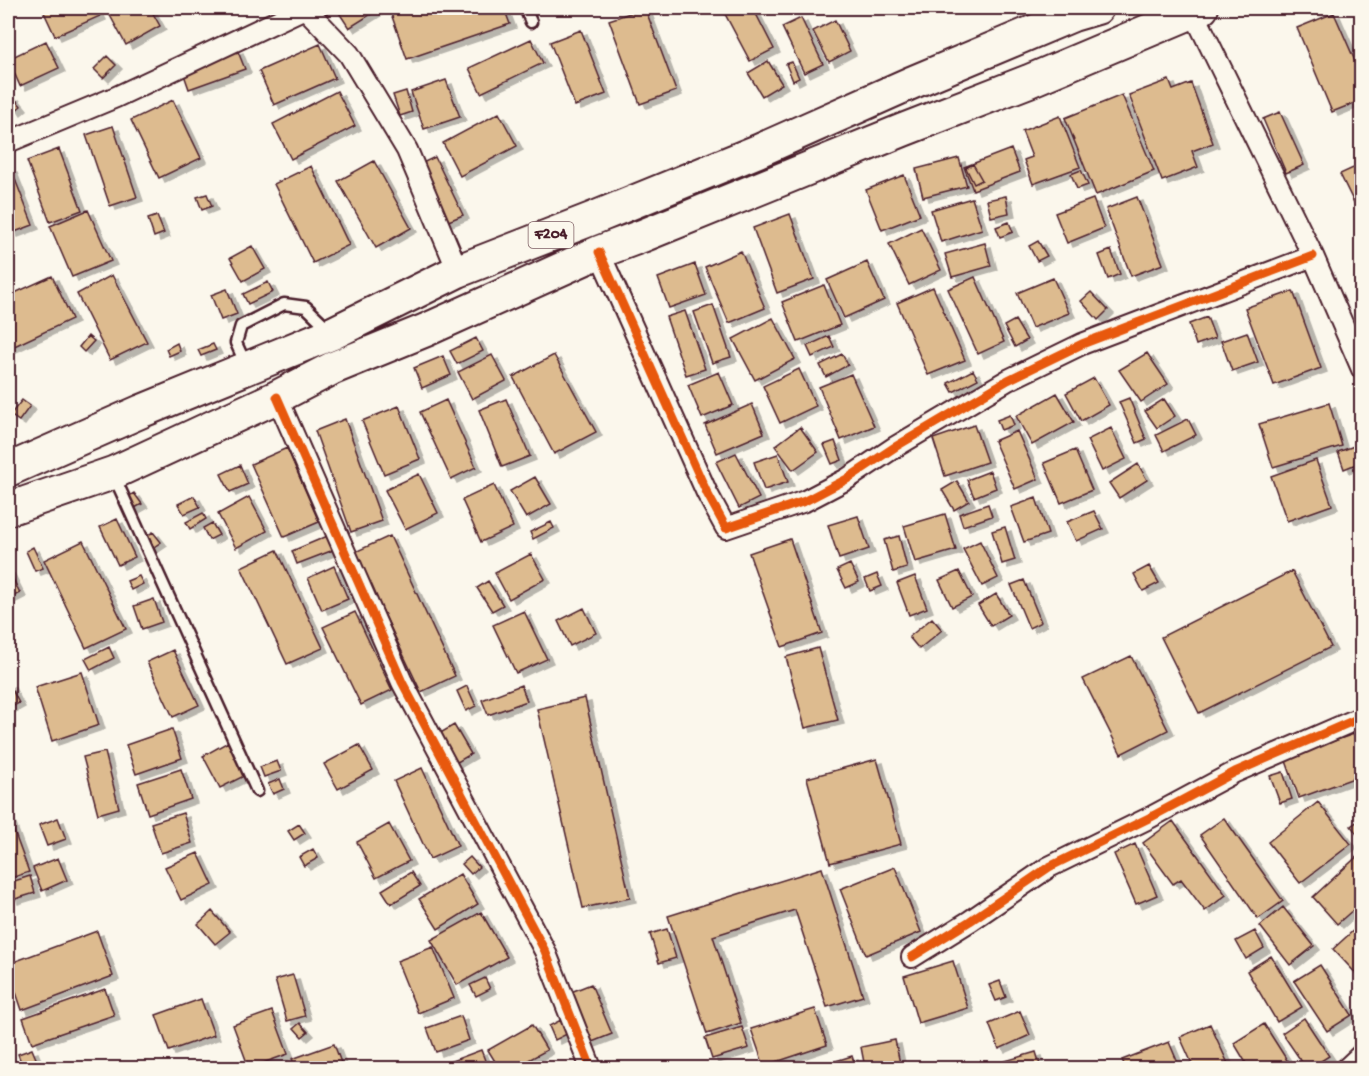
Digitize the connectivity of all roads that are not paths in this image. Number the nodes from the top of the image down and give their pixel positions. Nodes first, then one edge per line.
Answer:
1 (305, 8) edge
2 (525, 8) edge
3 (1197, 9) edge
4 (1080, 10) edge
5 (531, 22) dead end
6 (8, 142) edge
7 (599, 252) junction
8 (1313, 256) junction
9 (458, 271) junction
10 (333, 333) junction
11 (247, 369) junction
12 (1362, 369) edge
13 (277, 397) junction
14 (8, 470) edge
15 (113, 473) junction
16 (8, 509) edge
17 (1362, 717) edge
18 (257, 791) dead end
19 (912, 957) dead end
20 (1362, 1054) edge
21 (591, 1068) edge
22 (1347, 1068) edge

1 - 6 street
1 - 9 street
2 - 5 lane
3 - 7 main road, F204
3 - 8 street
4 - 9 main road, F204
7 - 8 street
7 - 13 main road, F204
8 - 12 street
9 - 10 main road, F204
10 - 11 main road, F204
10 - 11 lane
11 - 14 main road, F204
13 - 15 main road, F204
13 - 21 street
15 - 16 main road, F204
15 - 18 lane
17 - 19 street
20 - 22 street

